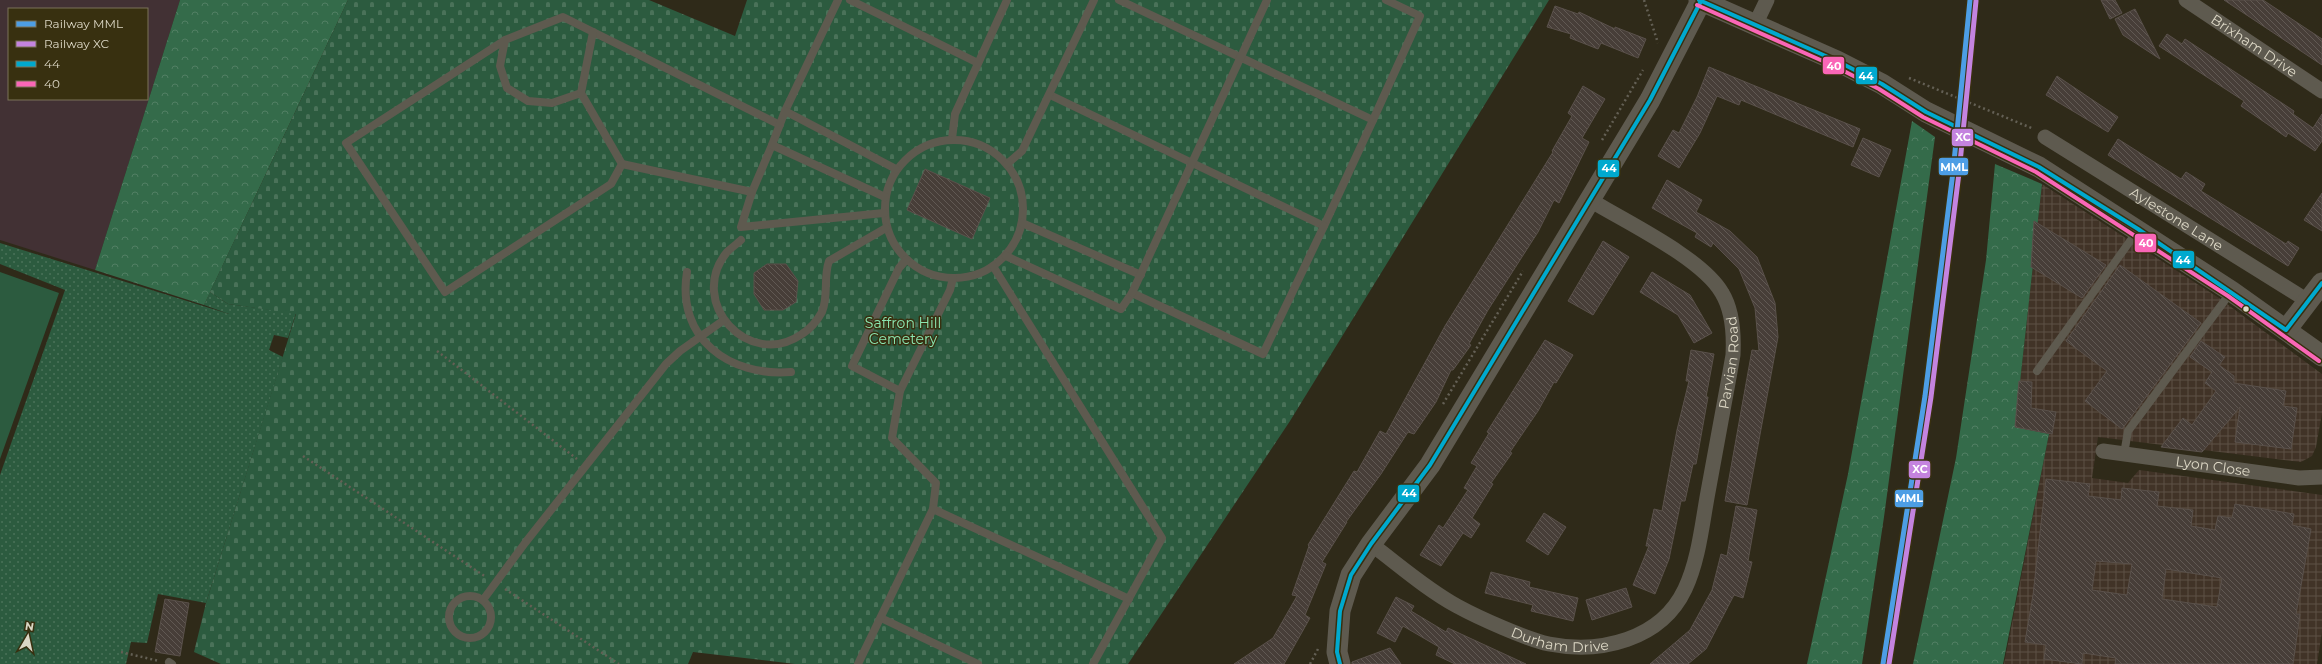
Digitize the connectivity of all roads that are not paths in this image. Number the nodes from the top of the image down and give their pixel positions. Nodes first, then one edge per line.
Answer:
1 (838, 0) edge
2 (850, 0) edge
3 (1007, 0) edge
4 (1094, 0) edge
5 (1119, 0) edge
6 (1267, 0) edge
7 (1386, 0) edge
8 (1700, 0) edge
9 (1767, 0) edge
10 (2186, 0) edge
11 (1755, 25) junction
12 (593, 32) junction
13 (505, 40) junction
14 (1240, 57) junction
15 (978, 62) junction
16 (2322, 91) edge
17 (581, 94) junction
18 (1050, 95) junction
19 (785, 111) junction
20 (1373, 120) junction
21 (780, 125) junction
22 (2045, 137) dead end
23 (952, 140) junction
24 (772, 145) junction
25 (1192, 162) junction
26 (622, 164) junction
27 (1007, 164) junction
28 (896, 170) junction
29 (752, 192) junction
30 (885, 197) junction
31 (1590, 200) junction
32 (884, 212) junction
33 (1022, 223) junction
34 (1324, 226) junction
35 (886, 228) junction
36 (2138, 229) junction
37 (741, 240) dead end
38 (1006, 256) junction
39 (906, 260) junction
40 (993, 266) junction
41 (687, 272) dead end
42 (1141, 275) junction
43 (953, 278) junction
44 (2322, 283) edge
45 (2231, 291) junction
46 (1132, 293) junction
47 (2308, 301) junction
48 (724, 320) junction
49 (2286, 330) junction
50 (701, 335) junction
51 (2322, 356) edge
52 (2037, 371) dead end
53 (791, 372) dead end
54 (900, 391) junction
55 (2103, 452) dead end
56 (2124, 454) junction
57 (2322, 477) edge
58 (933, 509) junction
59 (1702, 524) joint
60 (1371, 544) junction
61 (1128, 599) junction
62 (483, 600) junction
63 (880, 618) junction
64 (858, 664) edge
65 (978, 664) edge
66 (1093, 664) edge
67 (1340, 664) edge

1 - 19 lane
2 - 15 lane
3 - 15 lane
4 - 18 lane
5 - 14 lane
6 - 14 lane
7 - 20 lane
8 - 11 street, Aylestone Lane
8 - 31 street
9 - 11 street
10 - 16 street, Brixham Drive
11 - 36 street, Aylestone Lane
12 - 13 lane
12 - 17 lane
12 - 21 lane
13 - 17 lane
13 - 26 lane
14 - 20 lane
14 - 25 lane
15 - 23 lane
17 - 26 lane
18 - 25 lane
18 - 27 lane
19 - 21 lane
19 - 28 lane
20 - 34 lane
21 - 24 lane
22 - 47 street, Aylestone Lane
23 - 27 lane
23 - 28 lane
24 - 29 lane
24 - 30 lane
25 - 34 lane
25 - 42 lane
26 - 29 lane
27 - 33 lane
28 - 30 lane
29 - 32 lane
30 - 32 lane
31 - 59 street, Parvian Road
31 - 60 street
32 - 35 lane
33 - 38 lane
33 - 42 lane
34 - 46 lane
35 - 39 lane
35 - 48 lane
36 - 45 street, Aylestone Lane
36 - 52 lane
37 - 48 lane
38 - 40 lane
38 - 46 lane
39 - 43 lane
39 - 54 lane
40 - 43 lane
40 - 61 lane
41 - 50 lane
42 - 46 lane
43 - 54 lane
44 - 47 street
45 - 49 street, Aylestone Lane
45 - 56 lane
47 - 49 street
48 - 50 lane
49 - 51 street, Aylestone Lane
50 - 53 lane
50 - 62 lane
54 - 58 lane
55 - 56 street, Lyon Close
56 - 57 street, Lyon Close
58 - 61 lane
58 - 63 lane
59 - 60 street, Durham Drive
60 - 67 street
61 - 66 lane
62 - 62 lane
63 - 64 lane
63 - 65 lane

